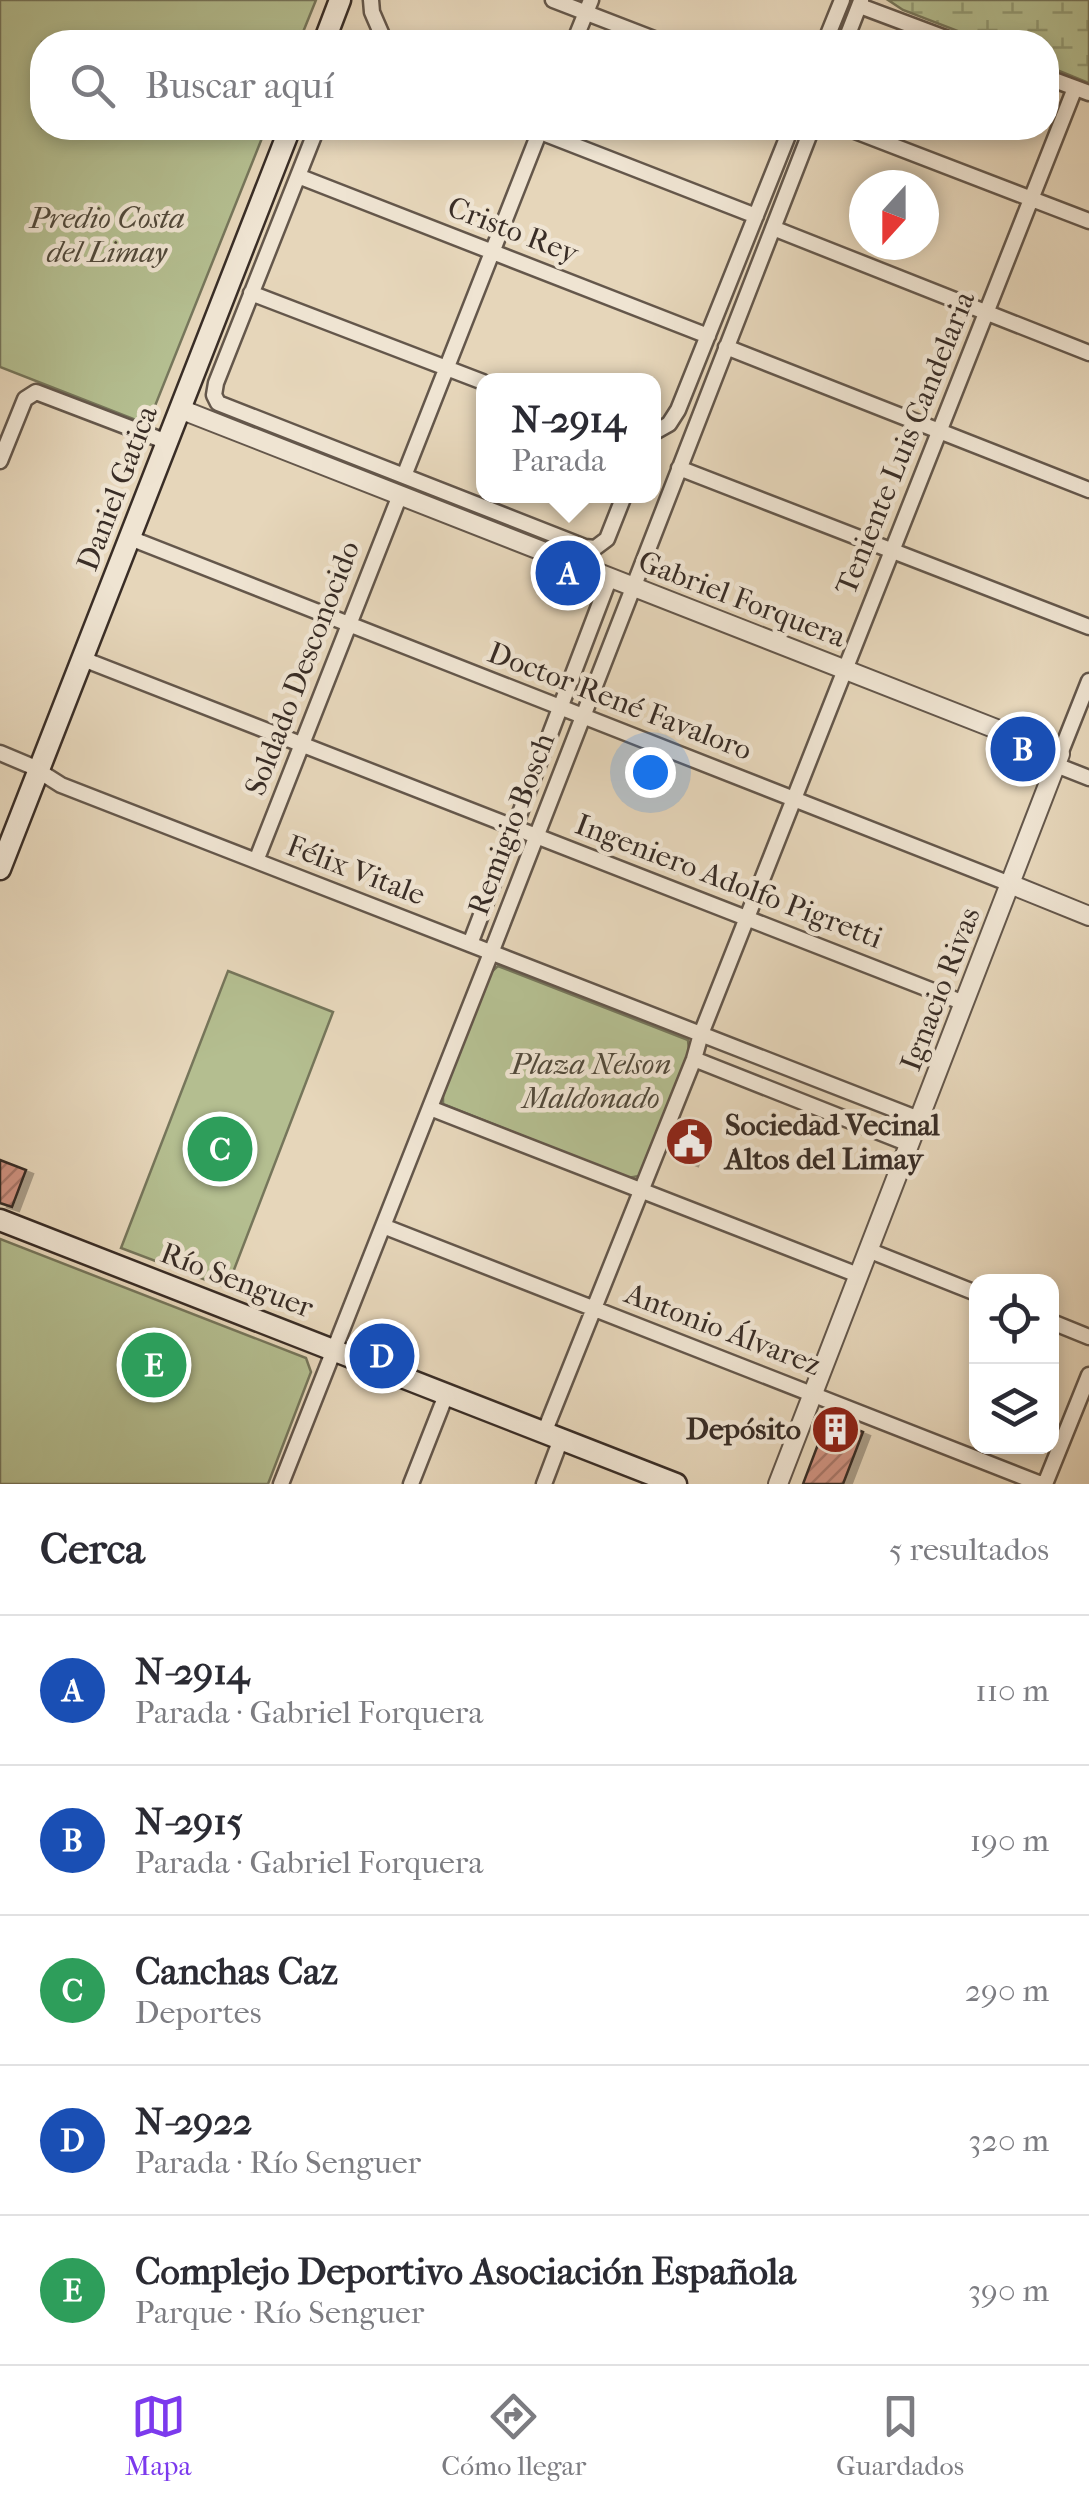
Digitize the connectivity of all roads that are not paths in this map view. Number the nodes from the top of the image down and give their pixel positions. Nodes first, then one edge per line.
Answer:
1 (340, 0) edge
2 (370, 0) edge
3 (553, 0) edge
4 (842, 0) edge
5 (861, 3) edge
6 (588, 6) edge
7 (330, 30) edge
8 (380, 30) edge
9 (579, 30) edge
10 (637, 30) edge
11 (830, 30) edge
12 (850, 30) edge
13 (927, 30) edge
14 (1082, 90) edge
15 (1059, 139) edge
16 (285, 140) edge
17 (312, 140) edge
18 (533, 140) edge
19 (565, 140) edge
20 (786, 140) edge
21 (807, 140) edge
22 (879, 140) edge
23 (1058, 140) edge
24 (298, 176) junction
25 (1031, 198) junction
26 (756, 216) junction
27 (1089, 221) edge
28 (773, 228) junction
29 (492, 251) junction
30 (251, 294) junction
31 (986, 312) junction
32 (708, 336) junction
33 (726, 347) junction
34 (1089, 352) edge
35 (446, 368) junction
36 (476, 379) edge
37 (180, 409) junction
38 (661, 429) edge
39 (939, 431) junction
40 (168, 442) junction
41 (0, 460) edge
42 (679, 468) junction
43 (402, 486) junction
44 (1089, 490) edge
45 (621, 503) edge
46 (130, 538) junction
47 (892, 550) junction
48 (610, 578) junction
49 (632, 586) junction
50 (349, 624) junction
51 (1089, 627) edge
52 (83, 658) junction
53 (845, 669) junction
54 (1089, 681) edge
55 (561, 707) junction
56 (582, 716) junction
57 (302, 744) junction
58 (0, 752) edge
59 (1058, 759) junction
60 (38, 771) junction
61 (1089, 778) edge
62 (794, 798) junction
63 (514, 827) junction
64 (536, 836) junction
65 (256, 861) junction
66 (0, 870) edge
67 (1010, 884) junction
68 (1089, 916) edge
69 (746, 918) junction
70 (470, 944) junction
71 (492, 952) junction
72 (964, 1003) junction
73 (701, 1034) junction
74 (694, 1059) junction
75 (430, 1108) junction
76 (919, 1119) junction
77 (909, 1144) junction
78 (642, 1190) junction
79 (0, 1220) edge
80 (383, 1226) junction
81 (868, 1250) junction
82 (858, 1275) junction
83 (969, 1289) edge
84 (594, 1308) junction
85 (1059, 1325) edge
86 (1089, 1337) edge
87 (334, 1350) junction
88 (1089, 1375) edge
89 (813, 1393) junction
90 (446, 1394) junction
91 (553, 1436) junction
92 (281, 1484) edge
93 (412, 1484) edge
94 (544, 1484) edge
95 (676, 1484) edge
96 (778, 1484) edge
97 (1043, 1484) edge

1 - 7 main road
2 - 8 street
3 - 6 street
4 - 11 street
5 - 12 street
5 - 13 street
6 - 9 street
6 - 10 street
14 - 15 street, Teniente Luis Candelaria
16 - 37 main road, Daniel Gatica
17 - 24 street
18 - 29 street, Soldado Desconocido
19 - 26 street
20 - 26 street
21 - 28 street, Remigio Bosch
22 - 25 street
23 - 25 street, Teniente Luis Candelaria
24 - 29 street, Cristo Rey
24 - 30 street
25 - 27 street
25 - 31 street, Teniente Luis Candelaria
26 - 32 street
28 - 31 street
28 - 33 street, Remigio Bosch
29 - 32 street, Cristo Rey
29 - 35 street, Soldado Desconocido
30 - 35 street
30 - 43 street, Gabriel Forquera
31 - 34 street
31 - 39 street, Teniente Luis Candelaria
32 - 38 street
33 - 39 street
33 - 42 street, Remigio Bosch
35 - 36 street
35 - 43 street, Soldado Desconocido
37 - 40 main road, Daniel Gatica
37 - 43 street, Gabriel Forquera
39 - 44 street
39 - 47 street, Teniente Luis Candelaria
40 - 41 street
40 - 46 main road, Daniel Gatica
42 - 47 street
42 - 49 street, Remigio Bosch
43 - 45 street, Gabriel Forquera
43 - 48 street, Gabriel Forquera
43 - 50 street, Soldado Desconocido
46 - 50 street, Doctor René Favaloro
46 - 52 main road, Daniel Gatica
47 - 51 street
47 - 53 street, Teniente Luis Candelaria
48 - 49 street, Gabriel Forquera
48 - 55 street, Remigio Bosch
49 - 53 street, Gabriel Forquera
49 - 56 street, Remigio Bosch
50 - 55 street, Doctor René Favaloro
50 - 57 street, Soldado Desconocido
52 - 57 street, Ingeniero Adolfo Pigretti
52 - 60 main road, Daniel Gatica
53 - 59 street, Gabriel Forquera
53 - 62 street, Teniente Luis Candelaria
54 - 59 street, Ignacio Rivas
55 - 56 street, Doctor René Favaloro
55 - 63 street, Remigio Bosch
56 - 62 street, Doctor René Favaloro
56 - 64 street, Remigio Bosch
57 - 63 street, Ingeniero Adolfo Pigretti
57 - 65 street, Soldado Desconocido
58 - 60 street, Félix Vitale
59 - 61 street, Gabriel Forquera
59 - 67 street, Ignacio Rivas
60 - 65 street, Félix Vitale
60 - 66 main road, Daniel Gatica
62 - 67 street, Doctor René Favaloro
62 - 69 street, Teniente Luis Candelaria
63 - 64 street, Ingeniero Adolfo Pigretti
63 - 70 street, Remigio Bosch
64 - 69 street, Ingeniero Adolfo Pigretti
64 - 71 street, Remigio Bosch
65 - 70 street, Félix Vitale
67 - 68 street, Doctor René Favaloro
67 - 72 street, Ignacio Rivas
69 - 72 street, Ingeniero Adolfo Pigretti
69 - 73 street, Teniente Luis Candelaria
70 - 71 street, Félix Vitale
71 - 73 street, Félix Vitale
71 - 75 street, Remigio Bosch
72 - 76 street, Ignacio Rivas
73 - 74 street, Teniente Luis Candelaria
73 - 76 street, Félix Vitale
74 - 77 street
74 - 78 street, Teniente Luis Candelaria
75 - 78 street
75 - 80 street, Remigio Bosch
76 - 77 street, Ignacio Rivas
77 - 81 street, Ignacio Rivas
78 - 82 street
78 - 84 street, Teniente Luis Candelaria
79 - 87 main road, Río Senguer
80 - 84 street, Antonio Álvarez
80 - 87 street, Remigio Bosch
81 - 82 street, Ignacio Rivas
81 - 83 street
82 - 89 street, Ignacio Rivas
84 - 89 street, Antonio Álvarez
84 - 91 street, Teniente Luis Candelaria
85 - 86 street
87 - 90 main road, Río Senguer
87 - 92 street, Remigio Bosch
88 - 97 street
89 - 96 street, Ignacio Rivas
89 - 97 street, Antonio Álvarez
90 - 91 main road, Río Senguer
90 - 93 street
91 - 94 street, Teniente Luis Candelaria
91 - 95 main road, Río Senguer

